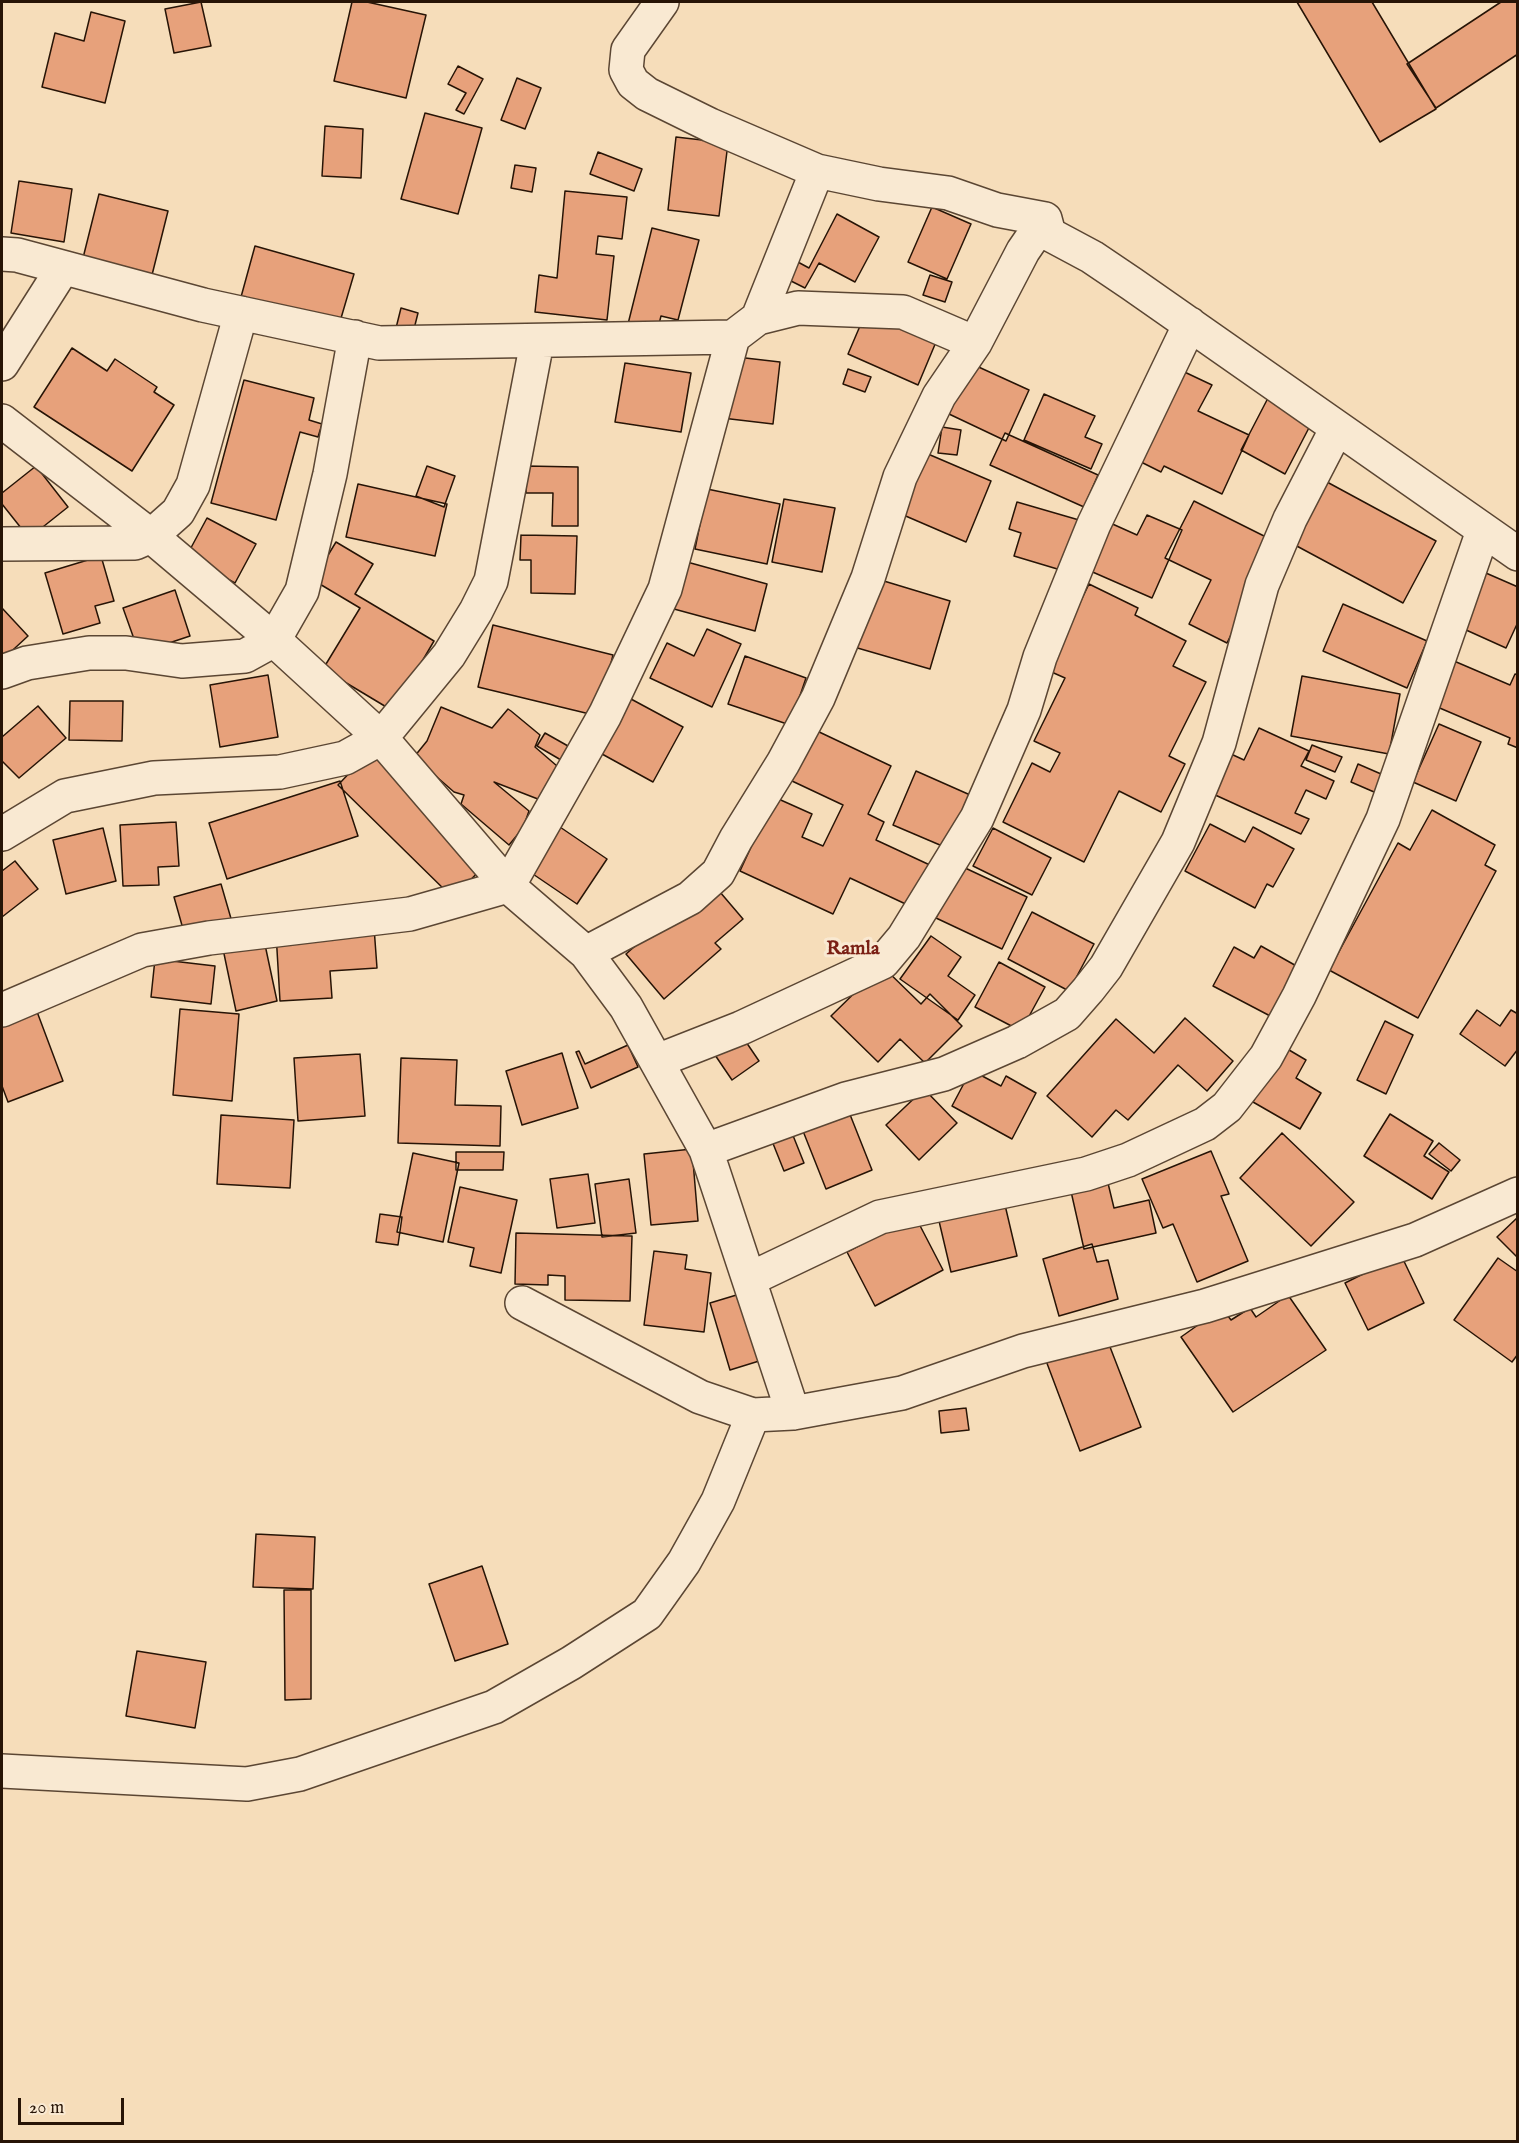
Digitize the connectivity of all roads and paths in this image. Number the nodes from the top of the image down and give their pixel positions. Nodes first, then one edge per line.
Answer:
1 (662, 2) edge
2 (817, 171) junction
3 (1046, 219) junction
4 (2, 254) edge
5 (63, 268) junction
6 (241, 313) junction
7 (1190, 324) junction
8 (745, 328) junction
9 (355, 338) junction
10 (537, 342) junction
11 (975, 343) junction
12 (2, 364) edge
13 (2, 421) edge
14 (1337, 428) junction
15 (1483, 531) junction
16 (151, 536) junction
17 (2, 544) edge
18 (1518, 554) edge
19 (274, 640) junction
20 (2, 672) edge
21 (381, 738) junction
22 (2, 834) edge
23 (508, 886) junction
24 (586, 953) junction
25 (2, 1010) edge
26 (657, 1061) junction
27 (706, 1150) junction
28 (1518, 1194) edge
29 (750, 1279) junction
30 (522, 1303) dead end
31 (793, 1413) junction
32 (753, 1415) junction
33 (2, 1771) edge

1 - 2 street
2 - 3 street
2 - 8 street
3 - 7 street
3 - 11 street
4 - 5 street
5 - 6 street
5 - 12 street
6 - 9 street
6 - 16 street
7 - 14 street
7 - 26 street
8 - 10 street
8 - 11 street
8 - 23 street
9 - 10 street
9 - 19 street
10 - 21 street
11 - 24 street
13 - 16 street
14 - 15 street
14 - 27 street
15 - 18 street
15 - 29 street
16 - 17 street
16 - 19 street
19 - 20 street
19 - 21 street
21 - 22 street
21 - 23 street
23 - 24 street
23 - 25 street
24 - 26 street
26 - 27 street
27 - 29 street
28 - 31 street
29 - 31 street
30 - 32 street
31 - 32 street
32 - 33 street

